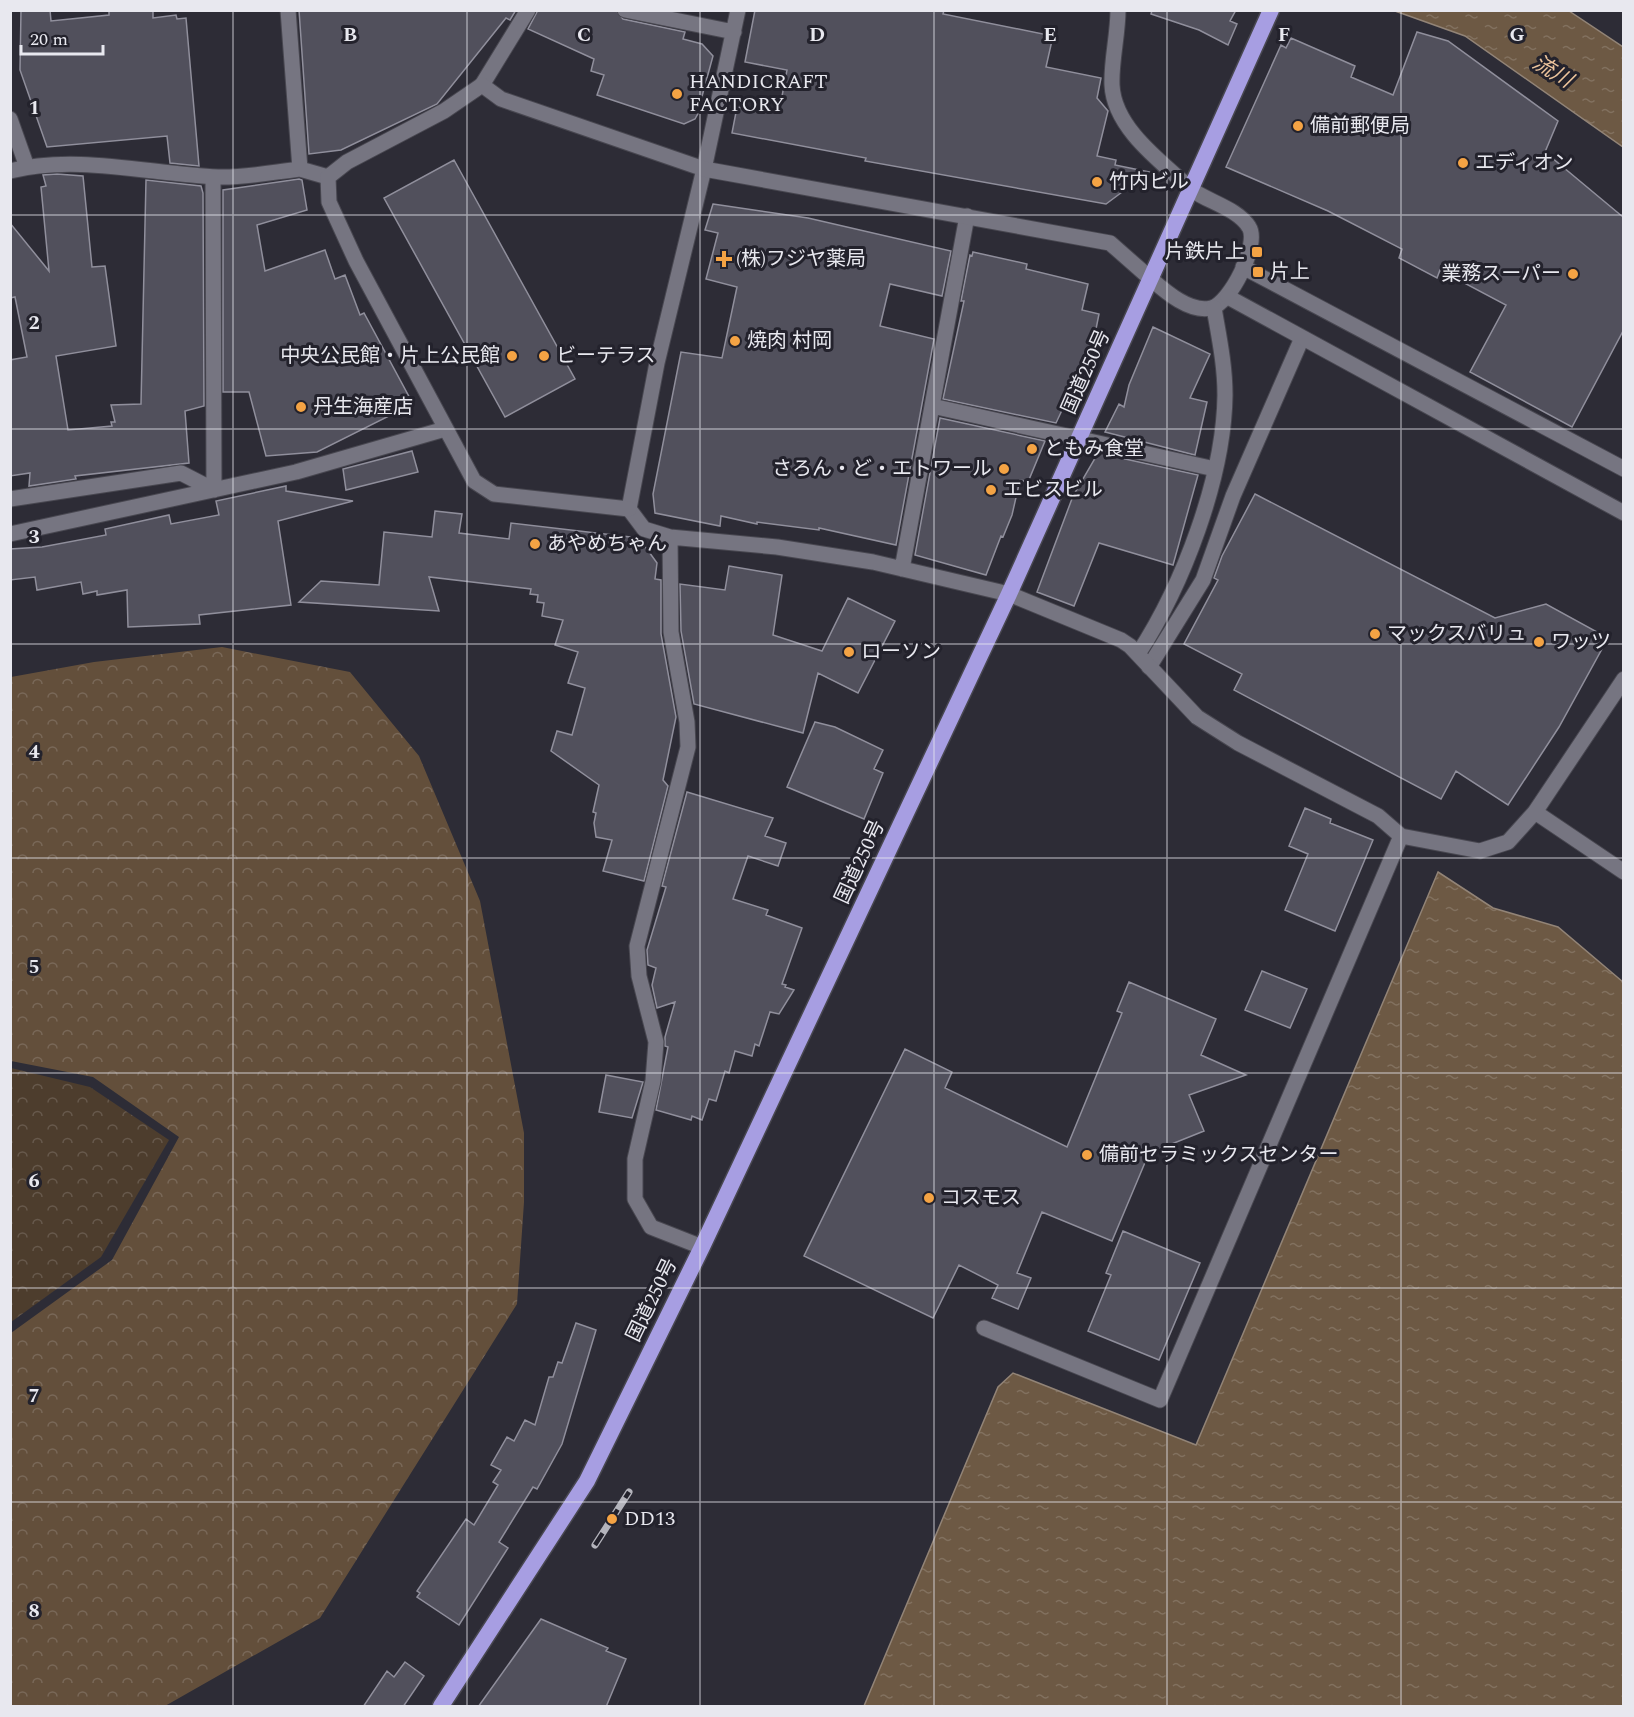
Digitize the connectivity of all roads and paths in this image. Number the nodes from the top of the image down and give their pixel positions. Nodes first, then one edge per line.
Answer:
1 (288, 10) edge
2 (528, 10) edge
3 (625, 10) edge
4 (738, 10) edge
5 (1118, 10) edge
6 (1271, 10) edge
7 (734, 32) junction
8 (482, 86) junction
9 (10, 119) edge
10 (27, 167) junction
11 (704, 168) junction
12 (300, 169) junction
13 (10, 171) edge
14 (213, 177) junction
15 (328, 177) junction
16 (1192, 190) junction
17 (967, 216) junction
18 (1243, 267) junction
19 (1151, 279) junction
20 (1228, 297) junction
21 (1214, 308) junction
22 (1302, 338) junction
23 (932, 406) junction
24 (445, 429) junction
25 (1079, 438) junction
26 (1623, 469) edge
27 (1215, 470) junction
28 (213, 490) junction
29 (10, 499) edge
30 (629, 509) junction
31 (1623, 513) edge
32 (10, 534) edge
33 (670, 537) junction
34 (902, 568) junction
35 (1009, 594) junction
36 (1138, 654) junction
37 (1149, 667) junction
38 (1623, 679) edge
39 (1535, 812) junction
40 (1401, 836) junction
41 (1623, 872) edge
42 (702, 1247) junction
43 (984, 1328) dead end
44 (441, 1707) edge

1 - 12 street
2 - 8 street
3 - 7 street
4 - 7 street
5 - 16 street
6 - 16 highway, 国道250号
7 - 11 street
8 - 11 street
8 - 15 street
9 - 10 street
10 - 13 street
10 - 14 street
11 - 17 street
11 - 30 street
12 - 14 street
12 - 15 street
14 - 28 street
15 - 24 street
16 - 18 street
16 - 19 highway, 国道250号
17 - 19 street
17 - 23 street
18 - 20 street
18 - 26 street
19 - 21 street
19 - 25 highway, 国道250号
20 - 21 street
20 - 22 street
21 - 27 street
22 - 31 street
22 - 37 street
23 - 25 street
23 - 34 street
24 - 28 street
24 - 30 street
25 - 27 street
25 - 35 highway, 国道250号
27 - 36 street
28 - 29 street
28 - 32 street
30 - 33 street
33 - 34 street
33 - 42 street
34 - 35 street
35 - 36 street
35 - 42 highway, 国道250号
36 - 37 street
37 - 40 street
38 - 39 street
39 - 40 street
39 - 41 street
40 - 43 street
42 - 44 highway, 国道250号

